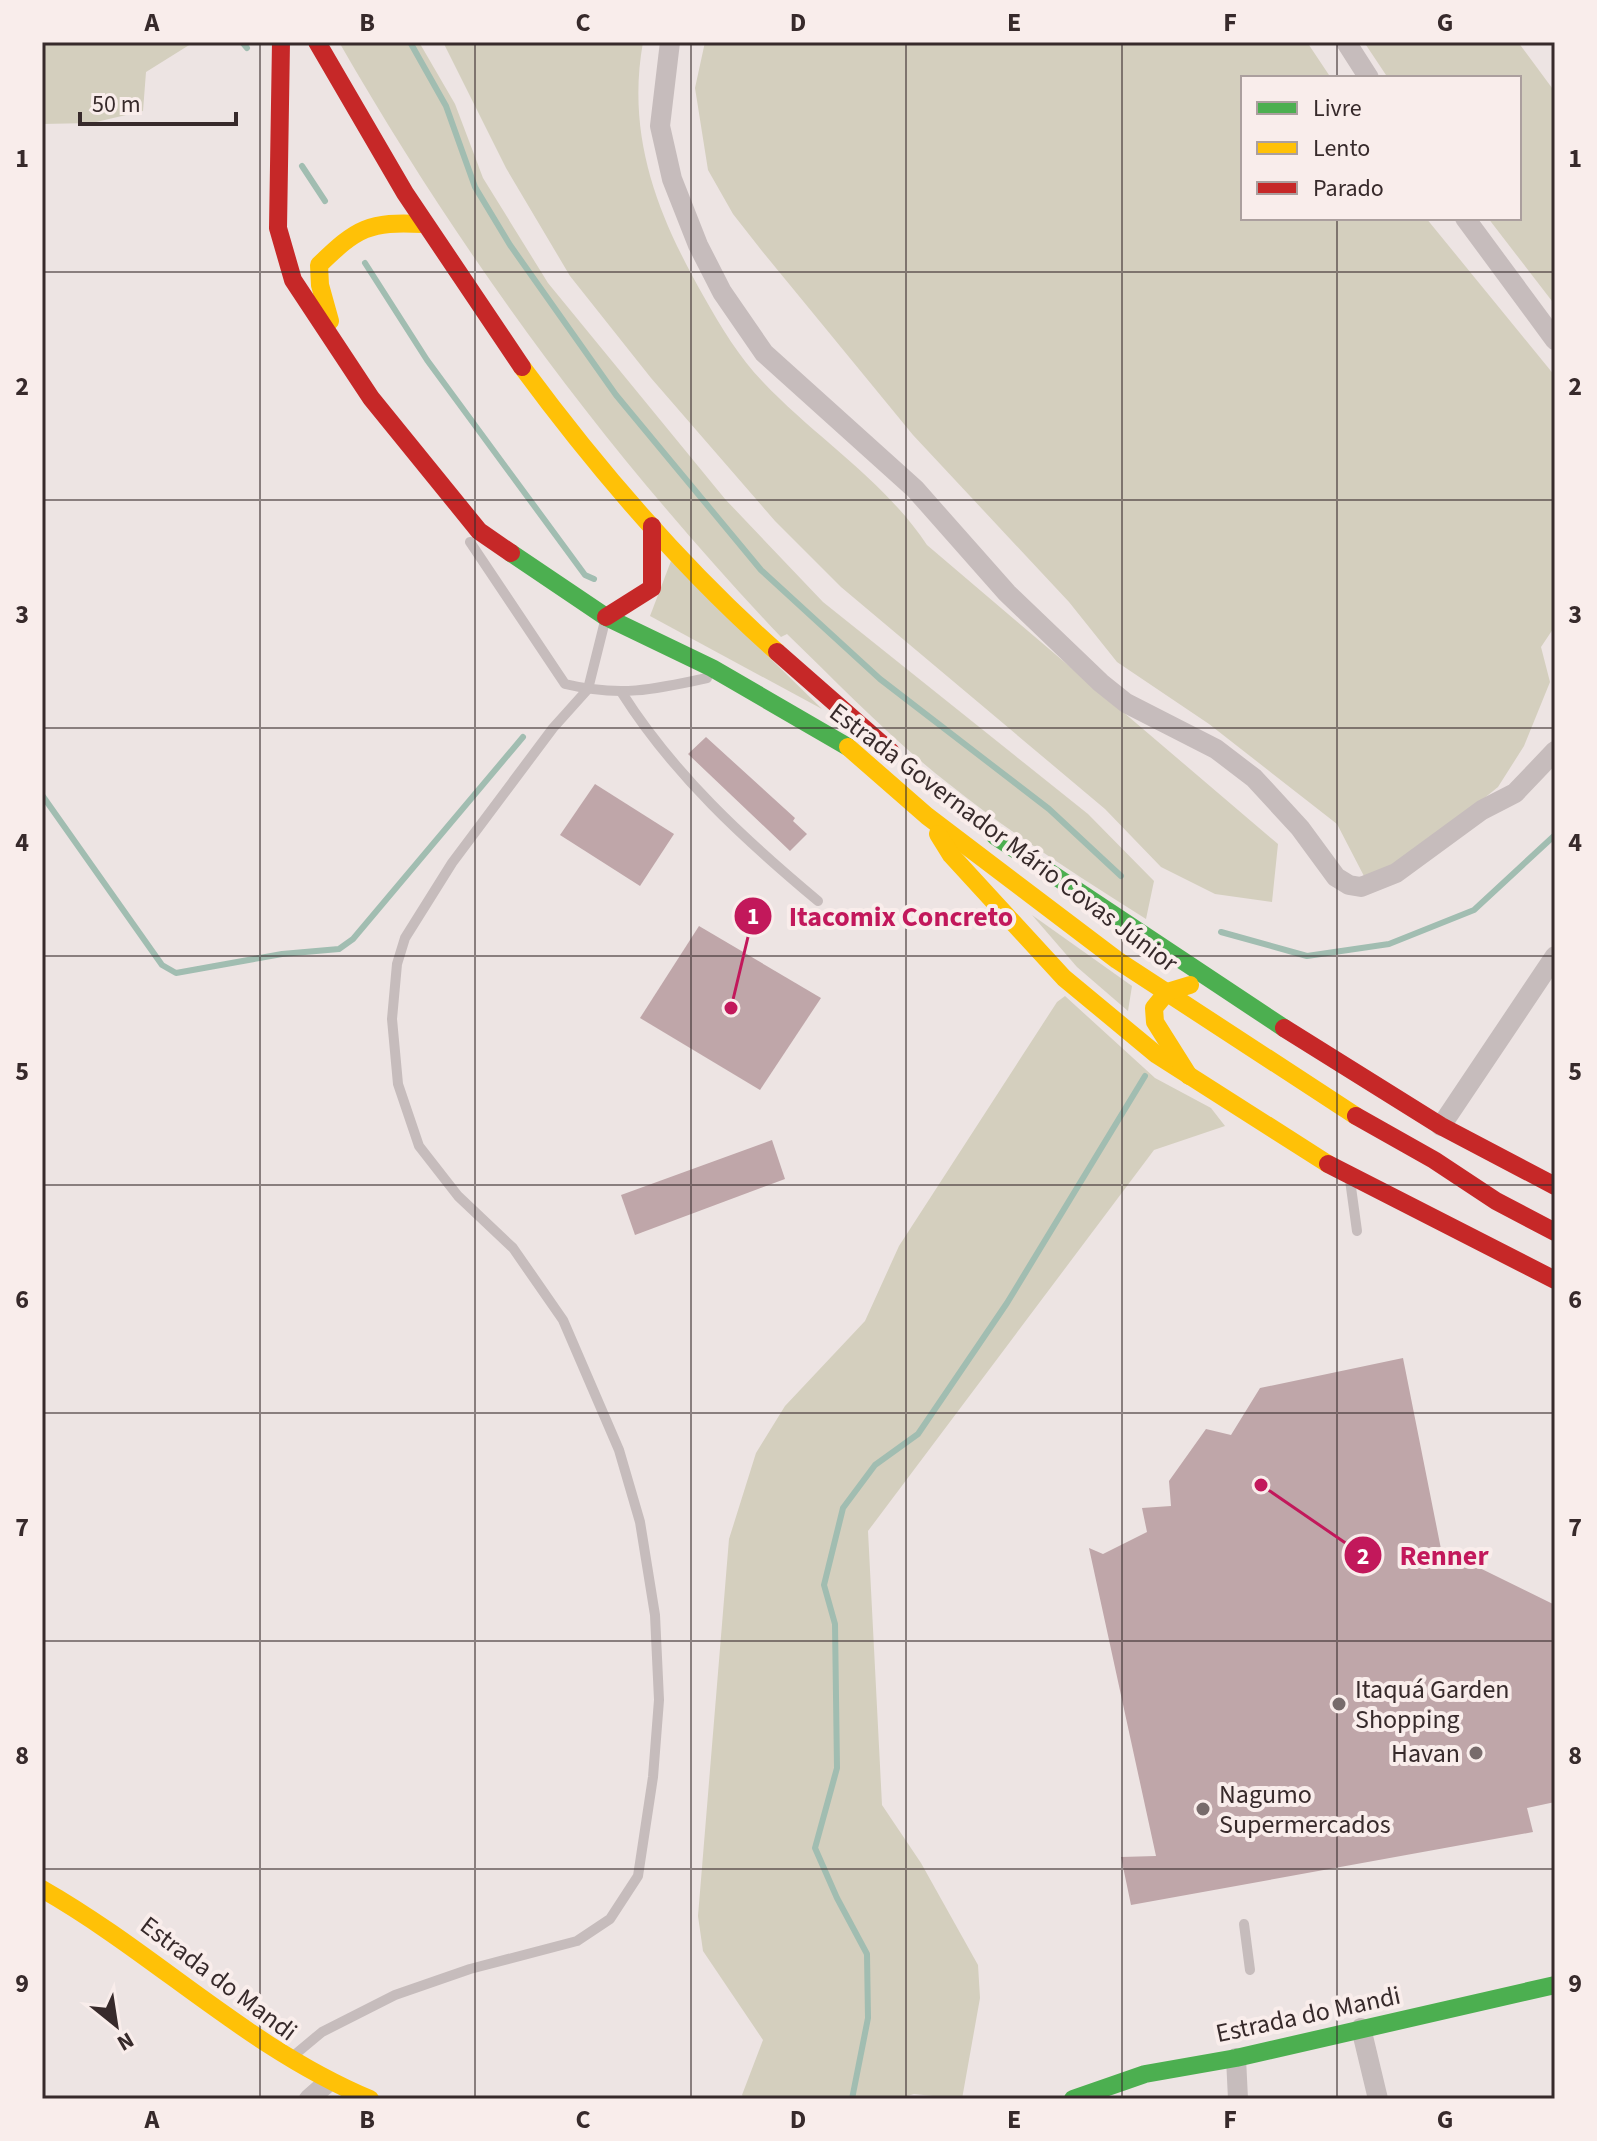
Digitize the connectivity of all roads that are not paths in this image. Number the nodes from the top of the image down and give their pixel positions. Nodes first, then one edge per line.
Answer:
1 (281, 42) edge
2 (317, 42) edge
3 (670, 42) edge
4 (1346, 42) edge
5 (1368, 76) edge
6 (1466, 220) edge
7 (423, 224) junction
8 (1555, 340) edge
9 (337, 345) junction
10 (391, 424) junction
11 (652, 526) junction
12 (606, 617) junction
13 (723, 674) junction
14 (588, 689) junction
15 (622, 693) junction
16 (1555, 751) edge
17 (905, 764) dead end
18 (927, 816) junction
19 (986, 829) dead end
20 (818, 901) dead end
21 (1555, 956) edge
22 (1167, 992) junction
23 (1232, 995) junction
24 (1189, 1076) junction
25 (1441, 1126) junction
26 (1350, 1178) junction
27 (1555, 1186) edge
28 (1357, 1231) dead end
29 (1555, 1232) edge
30 (1555, 1280) edge
31 (47, 1895) edge
32 (1244, 1924) dead end
33 (1250, 1970) dead end
34 (1555, 1985) edge
35 (1361, 2028) junction
36 (1236, 2058) junction
37 (288, 2061) junction
38 (326, 2084) junction
39 (309, 2099) edge
40 (370, 2099) edge
41 (1073, 2099) edge
42 (1238, 2099) edge
43 (1378, 2099) edge

1 - 9 main road, Estrada Governador Mário Covas Júnior
2 - 7 main road, Estrada Governador Mário Covas Júnior
3 - 16 street
4 - 5 street
6 - 8 street
7 - 9 main road
7 - 11 main road, Estrada Governador Mário Covas Júnior
9 - 10 main road, Estrada Governador Mário Covas Júnior
10 - 12 main road, Estrada Governador Mário Covas Júnior
10 - 14 lane
11 - 12 main road
11 - 17 main road, Estrada Governador Mário Covas Júnior
12 - 13 main road, Estrada Governador Mário Covas Júnior
12 - 14 lane
13 - 15 lane
13 - 18 main road, Estrada Governador Mário Covas Júnior
14 - 15 lane
14 - 37 lane
15 - 20 lane
18 - 22 main road, Estrada Governador Mário Covas Júnior
18 - 24 main road
19 - 23 main road, Estrada Governador Mário Covas Júnior
21 - 25 street
22 - 23 main road
22 - 24 main road
22 - 29 main road, Estrada Governador Mário Covas Júnior
23 - 25 main road, Estrada Governador Mário Covas Júnior
24 - 26 main road
25 - 27 main road, Estrada Governador Mário Covas Júnior
26 - 28 lane
26 - 30 main road
31 - 37 main road, Estrada do Mandi
32 - 33 lane
34 - 35 main road, Estrada do Mandi
35 - 36 main road, Estrada do Mandi
35 - 43 street
36 - 41 main road, Estrada do Mandi
36 - 42 street
37 - 38 main road, Estrada do Mandi
38 - 39 street
38 - 40 main road, Estrada do Mandi

